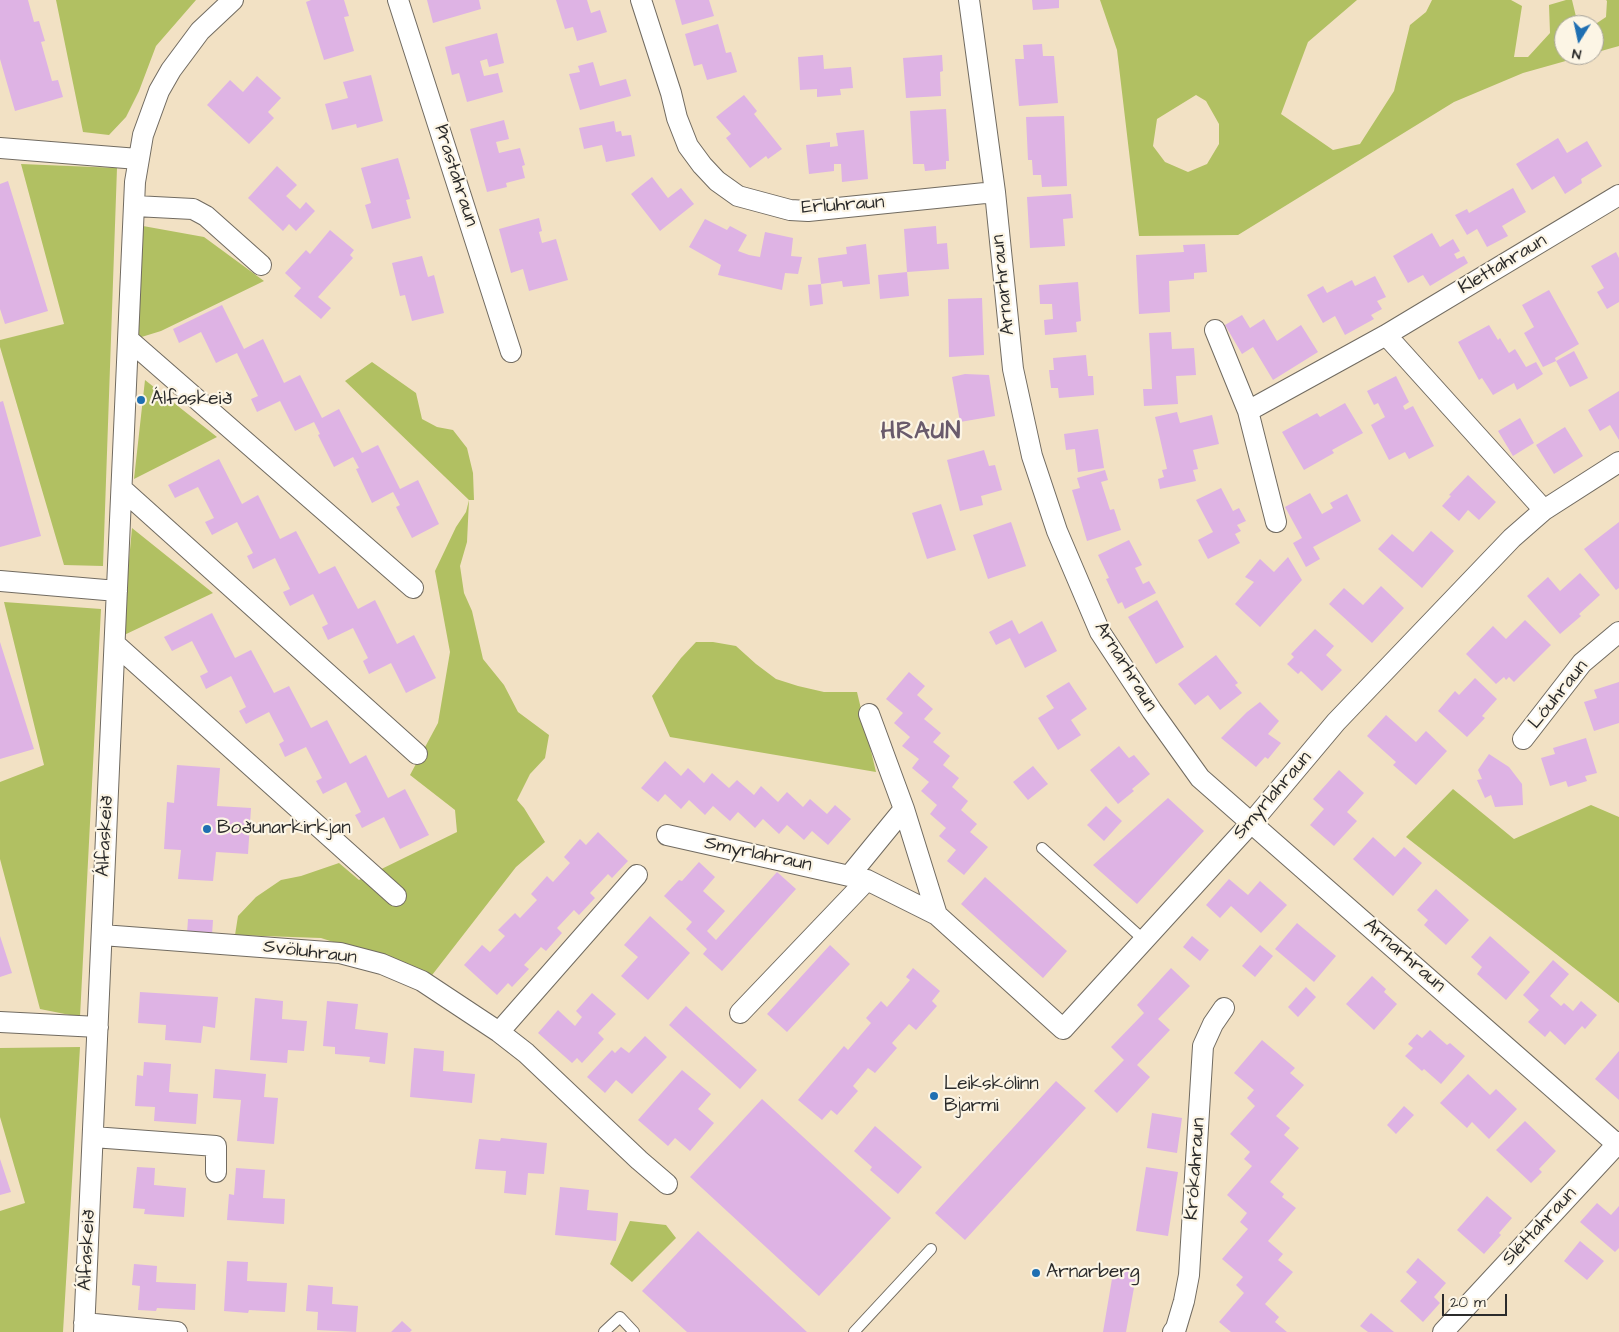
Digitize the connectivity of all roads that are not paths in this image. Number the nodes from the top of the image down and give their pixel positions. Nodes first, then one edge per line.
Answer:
1 (233, 0) edge
2 (398, 0) edge
3 (641, 0) edge
4 (969, 0) edge
5 (0, 148) edge
6 (138, 158) junction
7 (995, 192) junction
8 (1619, 195) edge
9 (135, 206) junction
10 (261, 265) dead end
11 (1215, 330) dead end
12 (1386, 334) junction
13 (129, 340) junction
14 (511, 352) dead end
15 (1248, 411) junction
16 (1619, 462) edge
17 (122, 489) junction
18 (1544, 510) junction
19 (1276, 522) dead end
20 (0, 581) edge
21 (413, 588) dead end
22 (117, 591) junction
23 (1619, 632) edge
24 (115, 644) junction
25 (869, 714) dead end
26 (1523, 739) dead end
27 (417, 754) dead end
28 (904, 809) junction
29 (1252, 822) junction
30 (667, 835) dead end
31 (1042, 848) dead end
32 (637, 875) dead end
33 (858, 877) junction
34 (396, 896) dead end
35 (937, 915) junction
36 (102, 935) junction
37 (1144, 940) junction
38 (1224, 1008) dead end
39 (740, 1013) dead end
40 (0, 1022) edge
41 (98, 1027) junction
42 (499, 1032) junction
43 (93, 1137) junction
44 (1618, 1144) edge
45 (216, 1172) dead end
46 (667, 1184) dead end
47 (931, 1249) dead end
48 (84, 1328) edge
49 (177, 1332) edge
50 (604, 1332) edge
51 (634, 1332) edge
52 (854, 1332) edge
53 (1173, 1332) edge
54 (1443, 1332) edge

1 - 6 street, Álfaskeið
2 - 14 street, Þrastahraun
3 - 7 street, Erluhraun
4 - 7 street, Arnarhraun
5 - 6 street
6 - 9 street, Álfaskeið
7 - 29 street, Arnarhraun
8 - 12 street, Klettahraun
9 - 10 street
9 - 13 street, Álfaskeið
11 - 15 street
12 - 15 street, Klettahraun
12 - 18 street
13 - 17 street, Álfaskeið
13 - 21 street
15 - 19 street
16 - 18 street, Smyrlahraun
17 - 22 street, Álfaskeið
17 - 27 street
18 - 29 street, Smyrlahraun
20 - 22 street
22 - 24 street, Álfaskeið
23 - 26 street, Lóuhraun
24 - 34 street
24 - 36 street, Álfaskeið
25 - 28 street
28 - 33 street
28 - 35 street
29 - 37 street, Smyrlahraun
29 - 44 street, Arnarhraun
30 - 33 street, Smyrlahraun
31 - 37 lane
32 - 42 street
33 - 35 street, Smyrlahraun
33 - 39 street
35 - 37 street, Smyrlahraun
36 - 41 street, Álfaskeið
36 - 42 street, Svöluhraun
38 - 53 street, Krókahraun
40 - 41 street
41 - 43 street, Álfaskeið
42 - 46 street, Svöluhraun
43 - 45 street
43 - 48 street, Álfaskeið
44 - 54 street, Sléttahraun
47 - 52 lane
48 - 49 street
50 - 51 lane

